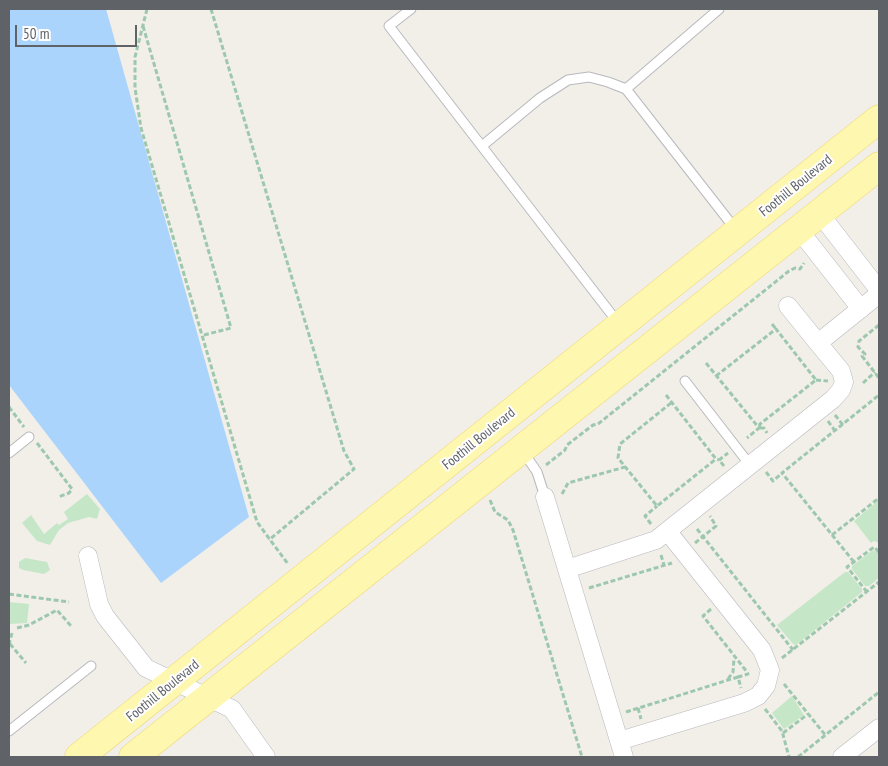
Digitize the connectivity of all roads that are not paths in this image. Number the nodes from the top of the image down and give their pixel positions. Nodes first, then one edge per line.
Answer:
1 (411, 9) edge
2 (719, 9) edge
3 (626, 89) junction
4 (879, 119) edge
5 (482, 146) junction
6 (879, 166) edge
7 (820, 214) junction
8 (799, 230) junction
9 (738, 232) junction
10 (879, 290) edge
11 (879, 294) edge
12 (788, 306) dead end
13 (856, 312) junction
14 (620, 326) junction
15 (818, 343) junction
16 (684, 381) dead end
17 (32, 438) road end
18 (9, 453) edge
19 (530, 461) junction
20 (750, 465) junction
21 (552, 497) joint
22 (668, 532) junction
23 (88, 556) dead end
24 (567, 569) junction
25 (91, 666) dead end
26 (174, 683) junction
27 (208, 698) junction
28 (879, 728) edge
29 (9, 731) edge
30 (621, 749) edge
31 (79, 757) edge
32 (133, 757) edge
33 (266, 757) edge
34 (842, 757) edge

1 - 5 lane
2 - 3 lane
3 - 5 lane
3 - 9 lane
4 - 9 main road, Foothill Boulevard
5 - 14 lane
6 - 7 main road
7 - 8 main road
7 - 10 street
8 - 13 street
8 - 19 main road
9 - 14 main road, Foothill Boulevard
11 - 13 street
12 - 15 street
13 - 15 street
14 - 26 main road, Foothill Boulevard
15 - 20 street
16 - 20 lane
17 - 18 lane
19 - 21 lane
19 - 27 main road
20 - 22 street
21 - 24 street
22 - 24 street
22 - 30 street
23 - 26 street
24 - 30 street
25 - 29 lane
26 - 27 street
26 - 31 main road, Foothill Boulevard
27 - 32 main road
27 - 33 street
28 - 34 street

